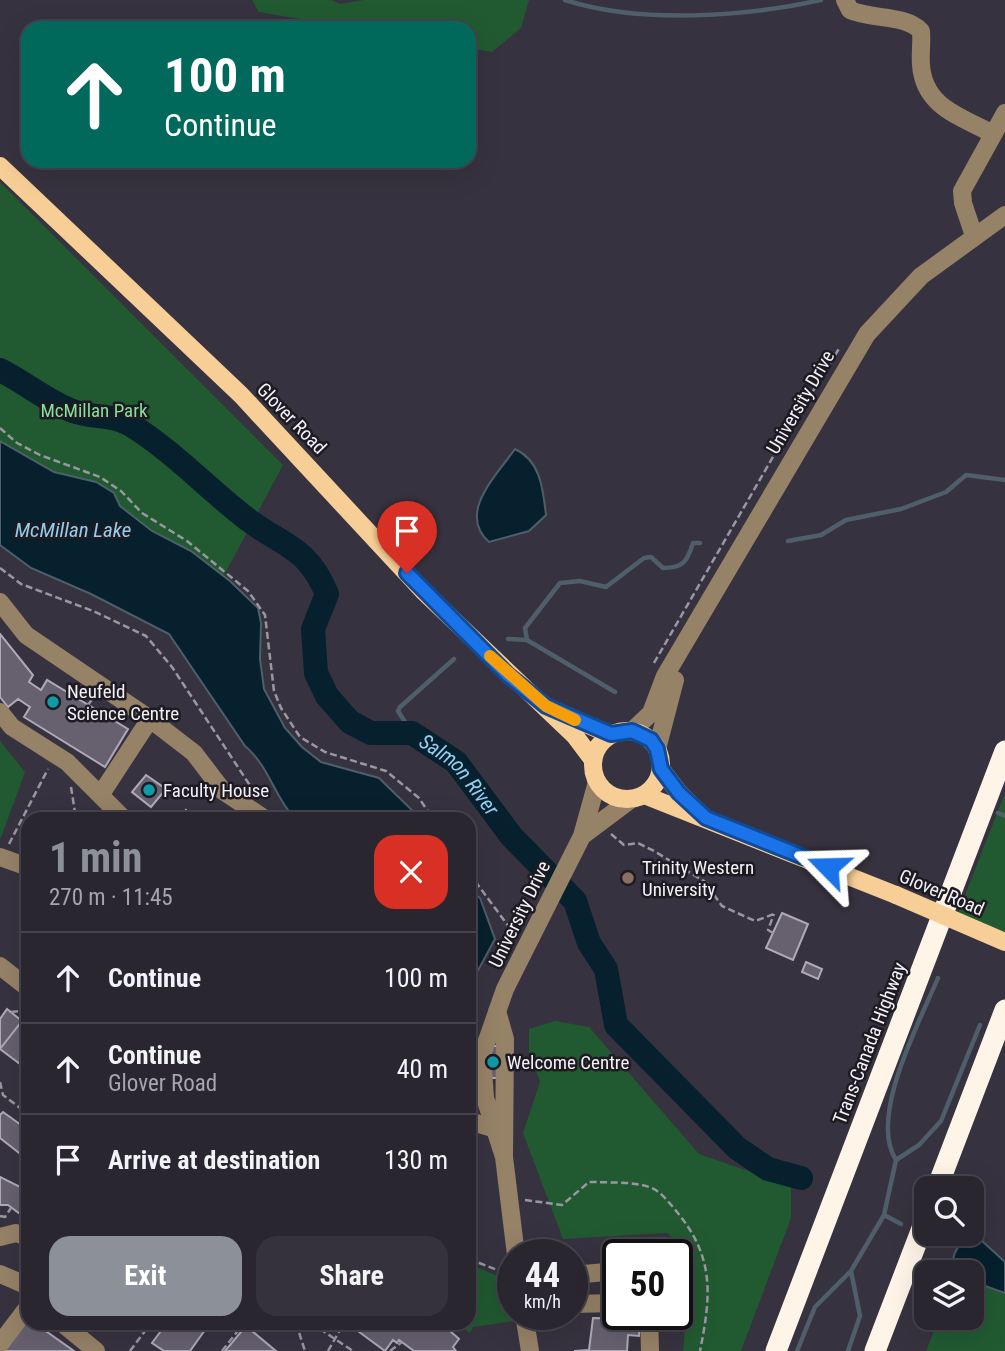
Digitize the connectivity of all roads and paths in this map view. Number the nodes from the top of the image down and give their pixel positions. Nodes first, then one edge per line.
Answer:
1 (845, 0) edge
2 (1005, 114) edge
3 (993, 134) junction
4 (0, 166) edge
5 (1005, 215) edge
6 (974, 236) junction
7 (0, 428) edge
8 (0, 568) edge
9 (0, 602) edge
10 (681, 653) junction
11 (546, 706) junction
12 (0, 712) edge
13 (150, 719) junction
14 (632, 731) junction
15 (611, 734) junction
16 (657, 749) junction
17 (1005, 751) edge
18 (62, 758) junction
19 (593, 761) junction
20 (661, 769) junction
21 (597, 782) junction
22 (101, 794) junction
23 (258, 797) dead end
24 (637, 798) junction
25 (29, 812) edge
26 (74, 812) edge
27 (118, 812) edge
28 (254, 812) edge
29 (428, 812) edge
30 (706, 818) junction
31 (21, 825) edge
32 (607, 829) dead end
33 (580, 839) junction
34 (1, 858) edge
35 (21, 865) edge
36 (476, 882) edge
37 (773, 933) dead end
38 (1005, 942) edge
39 (525, 949) junction
40 (0, 966) edge
41 (21, 982) edge
42 (1005, 1010) edge
43 (21, 1011) edge
44 (497, 1011) junction
45 (11, 1012) dead end
46 (476, 1061) edge
47 (0, 1082) edge
48 (476, 1082) edge
49 (1, 1090) edge
50 (4, 1095) junction
51 (0, 1099) edge
52 (477, 1100) edge
53 (21, 1108) edge
54 (476, 1123) edge
55 (493, 1128) junction
56 (504, 1157) junction
57 (942, 1176) edge
58 (511, 1196) junction
59 (11, 1208) dead end
60 (0, 1216) edge
61 (21, 1235) edge
62 (0, 1237) edge
63 (515, 1239) edge
64 (915, 1246) edge
65 (476, 1262) edge
66 (497, 1270) edge
67 (0, 1274) edge
68 (21, 1283) edge
69 (21, 1316) edge
70 (70, 1330) edge
71 (145, 1330) edge
72 (238, 1330) edge
73 (298, 1330) edge
74 (321, 1330) edge
75 (340, 1330) edge
76 (527, 1330) edge
77 (649, 1330) edge
78 (334, 1339) junction
79 (402, 1342) dead end
80 (0, 1344) edge
81 (96, 1351) edge
82 (130, 1351) edge
83 (222, 1351) edge
84 (305, 1351) edge
85 (328, 1351) edge
86 (353, 1351) edge
87 (390, 1351) edge
88 (530, 1351) edge
89 (650, 1351) edge
90 (700, 1351) edge
91 (776, 1351) edge
92 (875, 1351) edge

1 - 3 street
2 - 3 street
3 - 6 street
4 - 11 main road, Glover Road
5 - 6 street, University Drive
6 - 10 street, University Drive
7 - 29 path
8 - 23 path
9 - 13 street
10 - 14 street, University Drive
10 - 16 street, University Drive
11 - 15 main road, Glover Road
11 - 19 main road, Glover Road
12 - 18 street
13 - 22 street
13 - 28 street
14 - 15 main road
14 - 16 main road
15 - 19 main road
16 - 20 main road
17 - 91 highway, Trans-Canada Highway
18 - 22 street
18 - 25 path
18 - 26 path
19 - 21 main road
20 - 24 main road
20 - 30 main road, Glover Road
21 - 24 main road
21 - 33 street, University Drive
22 - 27 street
24 - 30 main road, Glover Road
24 - 33 street, University Drive
30 - 38 main road, Glover Road, bridge
31 - 34 path
32 - 37 path
33 - 39 street, University Drive
34 - 35 street
36 - 39 path
39 - 44 street, University Drive
40 - 41 street
42 - 57 highway
43 - 45 path
44 - 46 street, University Drive
44 - 56 street, University Drive
47 - 49 path
48 - 52 street, University Drive
49 - 50 path
50 - 51 path
50 - 53 path
52 - 55 street, University Drive
54 - 55 street
55 - 56 street, University Drive
56 - 58 street, University Drive
58 - 63 street, University Drive
58 - 90 path
59 - 60 path
61 - 62 street
64 - 92 highway
65 - 66 path
67 - 68 street
69 - 80 street
70 - 81 street
71 - 82 path
72 - 83 path
73 - 84 path
74 - 78 path
75 - 78 path
76 - 88 street
77 - 89 street
78 - 85 path
78 - 86 path
79 - 87 path

